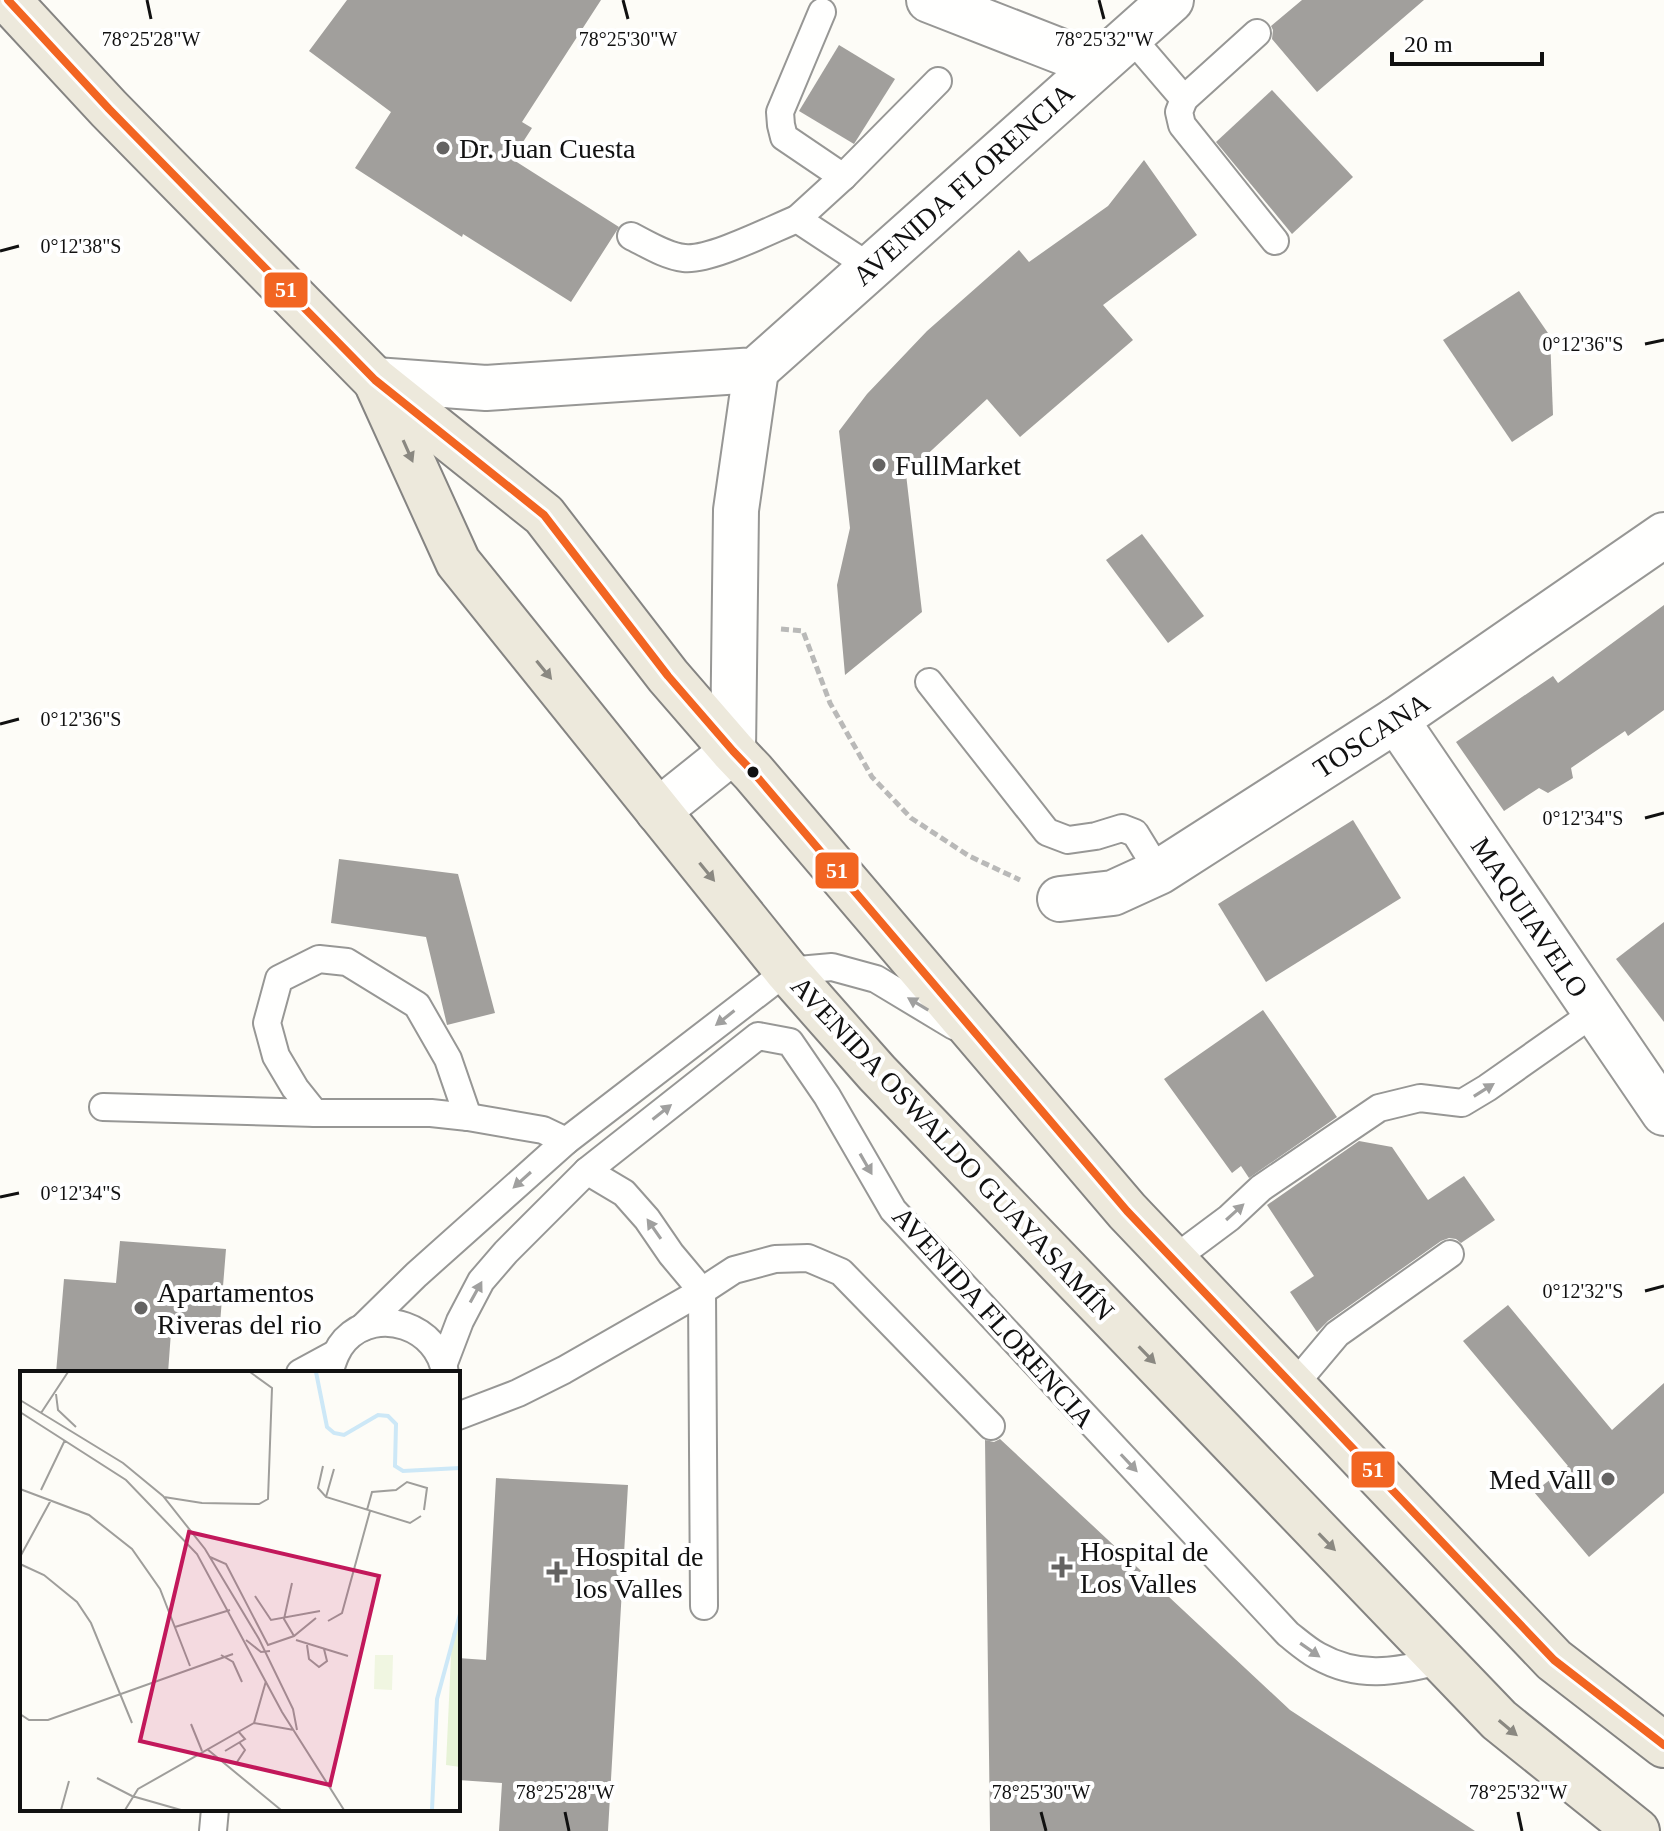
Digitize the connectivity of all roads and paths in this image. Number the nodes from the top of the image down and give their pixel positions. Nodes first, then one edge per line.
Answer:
1 (8, 0) edge
2 (929, 0) edge
3 (1171, 0) edge
4 (822, 12) dead end
5 (1257, 33) dead end
6 (1130, 36) junction
7 (1096, 65) junction
8 (938, 81) dead end
9 (1184, 99) junction
10 (843, 177) junction
11 (797, 219) junction
12 (631, 236) dead end
13 (1275, 241) dead end
14 (870, 267) junction
15 (756, 370) junction
16 (375, 380) junction
17 (1664, 535) edge
18 (734, 626) junction
19 (929, 682) dead end
20 (1396, 720) junction
21 (733, 751) junction
22 (658, 811) junction
23 (1159, 872) junction
24 (1060, 899) joint
25 (787, 971) junction
26 (1595, 1012) junction
27 (984, 1044) junction
28 (103, 1107) dead end
29 (315, 1113) junction
30 (1664, 1113) edge
31 (468, 1117) junction
32 (566, 1141) junction
33 (587, 1171) junction
34 (1450, 1254) dead end
35 (1174, 1259) junction
36 (702, 1291) junction
37 (363, 1327) junction
38 (332, 1363) edge
39 (444, 1368) edge
40 (306, 1371) edge
41 (1294, 1385) junction
42 (460, 1415) edge
43 (991, 1426) dead end
44 (704, 1606) dead end
45 (1440, 1661) junction
46 (1664, 1745) edge
47 (215, 1811) edge
48 (213, 1831) edge
49 (1637, 1831) edge

1 - 16 main road, AVENIDA OSWALDO GUAYASAMÍN
2 - 7 street
3 - 6 street, AVENIDA FLORENCIA
4 - 10 lane
5 - 9 lane
6 - 7 street, AVENIDA FLORENCIA
6 - 9 lane
7 - 14 street, AVENIDA FLORENCIA
8 - 10 lane
9 - 13 lane
10 - 11 lane
11 - 12 lane
11 - 14 lane
14 - 15 street, AVENIDA FLORENCIA
15 - 16 street
15 - 18 street
16 - 21 main road, AVENIDA OSWALDO GUAYASAMÍN
16 -> 22 main road, AVENIDA OSWALDO GUAYASAMÍN
17 - 20 street, TOSCANA
18 - 21 street
18 - 24 path
19 - 23 lane
20 - 23 street, TOSCANA
20 - 26 street, MAQUIAVELO
21 - 22 street
21 - 27 main road, AVENIDA OSWALDO GUAYASAMÍN
22 -> 25 main road, AVENIDA OSWALDO GUAYASAMÍN
23 - 24 street, TOSCANA
27 -> 25 lane
25 -> 32 lane
25 -> 45 main road, AVENIDA OSWALDO GUAYASAMÍN
26 - 30 street, MAQUIAVELO
35 -> 26 lane
27 - 35 main road, AVENIDA OSWALDO GUAYASAMÍN
28 - 29 lane
29 - 31 lane
29 - 31 lane
31 - 32 lane
32 -> 37 lane
36 -> 33 lane
39 -> 33 lane, AVENIDA FLORENCIA
33 -> 45 lane, AVENIDA FLORENCIA
34 - 41 lane
35 - 41 main road, AVENIDA OSWALDO GUAYASAMÍN
36 - 42 lane
36 - 43 lane
36 - 44 lane
37 - 38 lane
37 - 39 lane, AVENIDA FLORENCIA
38 - 40 lane
41 - 46 main road, AVENIDA OSWALDO GUAYASAMÍN
45 -> 49 main road, AVENIDA OSWALDO GUAYASAMÍN
47 - 48 lane

